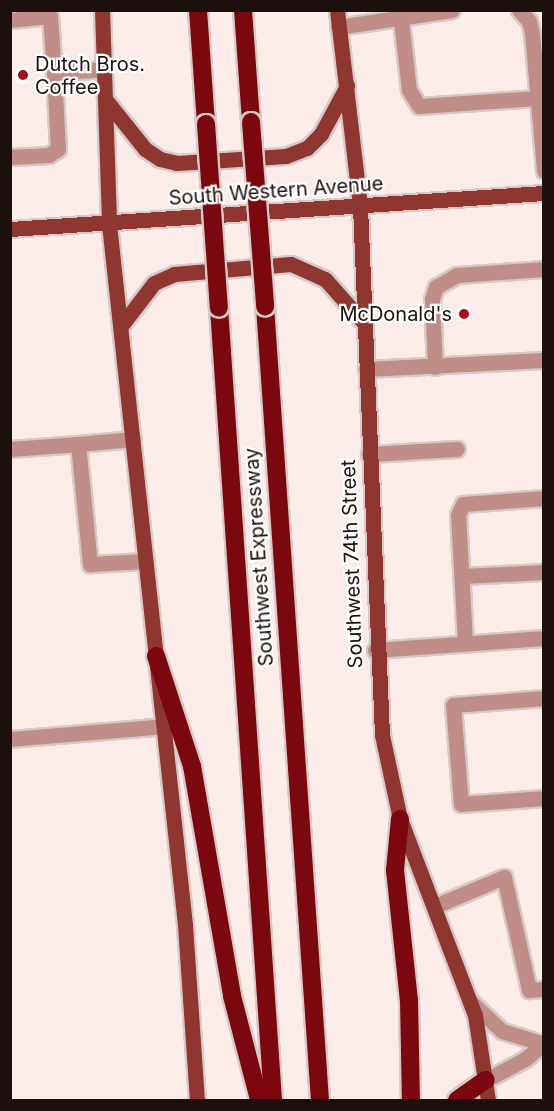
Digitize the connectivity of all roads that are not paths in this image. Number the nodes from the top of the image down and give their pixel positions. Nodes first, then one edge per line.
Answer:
1 (102, 10) edge
2 (198, 10) edge
3 (243, 10) edge
4 (337, 10) edge
5 (452, 10) edge
6 (519, 10) edge
7 (10, 20) edge
8 (401, 20) junction
9 (338, 27) junction
10 (104, 69) junction
11 (54, 73) junction
12 (347, 86) junction
13 (537, 98) junction
14 (105, 99) junction
15 (10, 157) edge
16 (543, 170) edge
17 (543, 194) edge
18 (360, 206) junction
19 (109, 224) junction
20 (10, 229) edge
21 (543, 269) edge
22 (365, 324) junction
23 (121, 326) junction
24 (543, 360) edge
25 (435, 367) junction
26 (366, 369) junction
27 (133, 439) junction
28 (78, 444) junction
29 (10, 449) edge
30 (457, 449) dead end
31 (369, 454) junction
32 (543, 498) edge
33 (146, 561) junction
34 (543, 572) edge
35 (462, 576) junction
36 (543, 638) edge
37 (465, 643) junction
38 (375, 650) junction
39 (156, 656) junction
40 (543, 698) edge
41 (164, 726) junction
42 (10, 739) edge
43 (543, 798) edge
44 (400, 819) junction
45 (435, 906) junction
46 (543, 989) edge
47 (471, 1001) junction
48 (543, 1044) edge
49 (486, 1080) junction
50 (197, 1101) edge
51 (259, 1101) edge
52 (273, 1101) edge
53 (320, 1101) edge
54 (411, 1101) edge
55 (457, 1101) edge
56 (488, 1101) edge

1 - 10 main road
2 - 52 highway, Southwest Expressway, bridge
3 - 53 highway, Southwest Expressway, bridge
4 - 9 main road, Southwest 74th Street
5 - 8 street
6 - 13 street
7 - 11 street
8 - 9 street
8 - 13 street
9 - 12 main road, Southwest 74th Street
10 - 11 street
10 - 14 main road
11 - 15 street
12 - 14 main road
12 - 18 main road, Southwest 74th Street
13 - 16 street
14 - 19 main road
17 - 18 main road, South Western Avenue
18 - 19 main road, South Western Avenue
18 - 22 main road, Southwest 74th Street
19 - 20 main road, South Western Avenue
19 - 23 main road
21 - 25 street
22 - 23 main road
22 - 26 main road, Southwest 74th Street
23 - 27 main road
24 - 25 street
25 - 26 street
26 - 31 main road, Southwest 74th Street
27 - 28 street
27 - 33 main road
28 - 29 street
28 - 33 street
30 - 31 street
31 - 38 main road, Southwest 74th Street
32 - 35 street
33 - 39 main road
34 - 35 street
35 - 37 street
36 - 37 street
37 - 38 street
38 - 44 main road, Southwest 74th Street
39 - 41 main road
39 - 51 highway
40 - 43 street
41 - 42 street
41 - 50 main road
44 - 45 main road, Southwest 74th Street
44 - 54 highway
45 - 46 street
45 - 47 main road, Southwest 74th Street
47 - 48 street
47 - 49 main road, Southwest 74th Street
48 - 49 street
49 - 55 highway
49 - 56 main road, Southwest 74th Street

